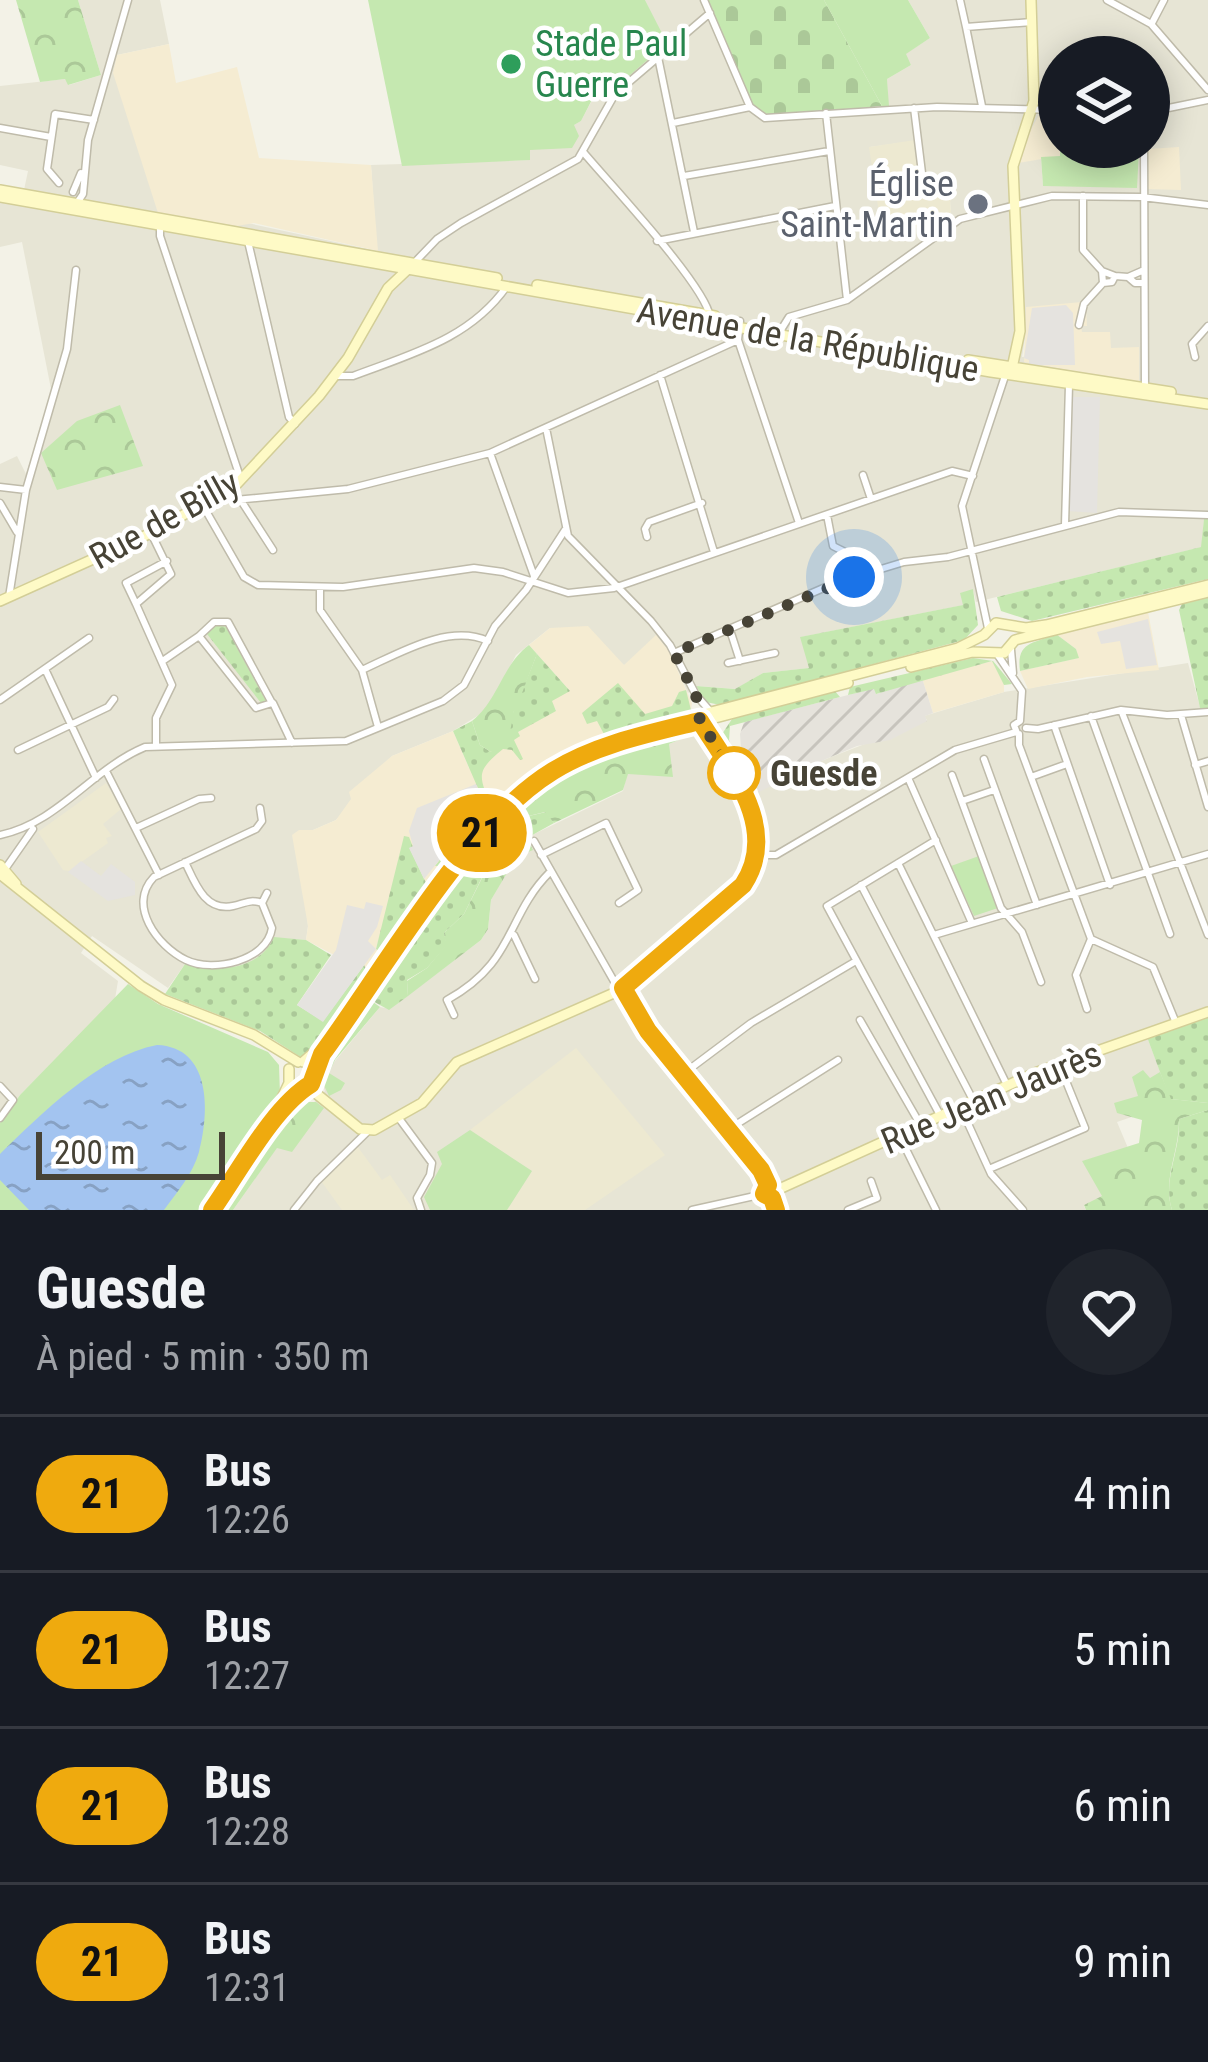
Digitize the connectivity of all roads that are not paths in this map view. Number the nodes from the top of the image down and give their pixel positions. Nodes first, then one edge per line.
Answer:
1 (128, 0) edge
2 (704, 0) edge
3 (960, 0) edge
4 (1031, 0) edge
5 (1107, 0) edge
6 (1164, 0) edge
7 (710, 13) junction
8 (1033, 22) junction
9 (1151, 24) junction
10 (966, 27) junction
11 (658, 57) junction
12 (1208, 90) edge
13 (1208, 100) edge
14 (982, 106) junction
15 (750, 107) junction
16 (914, 108) junction
17 (1170, 108) edge
18 (1032, 109) junction
19 (1038, 109) edge
20 (826, 113) junction
21 (94, 120) junction
22 (673, 123) junction
23 (0, 128) edge
24 (51, 137) junction
25 (829, 151) junction
26 (584, 153) junction
27 (1143, 168) edge
28 (683, 177) junction
29 (923, 181) dead end
30 (59, 183) dead end
31 (0, 194) edge
32 (78, 196) junction
33 (1083, 196) junction
34 (1142, 196) junction
35 (61, 204) junction
36 (835, 206) junction
37 (1014, 206) junction
38 (1208, 206) edge
39 (160, 222) junction
40 (694, 232) junction
41 (247, 237) junction
42 (657, 241) junction
43 (409, 264) junction
44 (392, 267) junction
45 (76, 270) dead end
46 (1144, 270) junction
47 (1102, 272) junction
48 (1115, 276) junction
49 (1128, 277) junction
50 (1103, 283) junction
51 (1144, 284) junction
52 (507, 286) junction
53 (388, 288) junction
54 (847, 301) junction
55 (710, 318) junction
56 (739, 323) junction
57 (1079, 325) dead end
58 (1208, 326) edge
59 (780, 330) junction
60 (738, 340) junction
61 (1195, 357) dead end
62 (1009, 370) junction
63 (660, 375) junction
64 (334, 376) junction
65 (1070, 380) junction
66 (1145, 392) junction
67 (1208, 401) edge
68 (295, 424) junction
69 (546, 428) junction
70 (490, 453) junction
71 (863, 475) dead end
72 (973, 476) junction
73 (241, 481) junction
74 (0, 487) edge
75 (26, 490) junction
76 (224, 493) junction
77 (871, 499) junction
78 (240, 500) junction
79 (0, 503) edge
80 (702, 503) junction
81 (202, 504) junction
82 (826, 514) junction
83 (1208, 515) edge
84 (800, 524) junction
85 (1065, 525) junction
86 (565, 530) junction
87 (17, 532) junction
88 (151, 532) junction
89 (647, 536) dead end
90 (273, 550) dead end
91 (843, 551) dead end
92 (971, 551) junction
93 (714, 552) junction
94 (167, 561) junction
95 (533, 578) junction
96 (616, 587) junction
97 (320, 588) junction
98 (1208, 589) edge
99 (4, 599) edge
100 (984, 602) junction
101 (136, 604) junction
102 (1004, 624) junction
103 (730, 629) junction
104 (986, 632) junction
105 (199, 636) junction
106 (88, 638) dead end
107 (488, 641) junction
108 (1013, 645) junction
109 (993, 652) junction
110 (674, 653) junction
111 (775, 653) dead end
112 (164, 660) junction
113 (740, 661) junction
114 (728, 664) dead end
115 (45, 669) junction
116 (362, 670) junction
117 (1012, 673) junction
118 (114, 699) dead end
119 (0, 700) edge
120 (272, 703) junction
121 (1121, 710) junction
122 (1208, 712) edge
123 (1181, 715) junction
124 (707, 716) junction
125 (1091, 716) junction
126 (71, 725) junction
127 (1054, 725) junction
128 (378, 728) junction
129 (1019, 728) junction
130 (292, 743) junction
131 (156, 745) junction
132 (719, 746) junction
133 (18, 750) dead end
134 (984, 759) dead end
135 (1208, 761) edge
136 (1066, 764) junction
137 (1195, 765) junction
138 (106, 771) junction
139 (952, 775) dead end
140 (1031, 777) junction
141 (96, 778) junction
142 (909, 780) junction
143 (994, 790) junction
144 (211, 798) dead end
145 (962, 801) junction
146 (1208, 807) edge
147 (260, 808) dead end
148 (136, 828) junction
149 (26, 833) junction
150 (0, 835) edge
151 (935, 840) junction
152 (534, 841) dead end
153 (1208, 854) edge
154 (542, 855) junction
155 (754, 855) junction
156 (185, 862) junction
157 (898, 863) junction
158 (1180, 865) junction
159 (1, 871) edge
160 (550, 872) junction
161 (1148, 873) junction
162 (158, 874) junction
163 (861, 884) junction
164 (1111, 885) junction
165 (558, 886) junction
166 (651, 886) dead end
167 (537, 889) junction
168 (638, 890) junction
169 (267, 893) dead end
170 (1074, 896) junction
171 (262, 903) junction
172 (619, 903) dead end
173 (1037, 905) junction
174 (1005, 913) junction
175 (970, 921) junction
176 (513, 933) junction
177 (934, 934) junction
178 (1169, 934) dead end
179 (1208, 935) edge
180 (1091, 939) junction
181 (856, 962) junction
182 (536, 980) dead end
183 (1041, 982) dead end
184 (623, 988) junction
185 (1087, 1009) dead end
186 (1208, 1012) edge
187 (454, 1015) dead end
188 (860, 1020) dead end
189 (1175, 1023) junction
190 (838, 1060) dead end
191 (297, 1064) junction
192 (1059, 1064) junction
193 (314, 1072) junction
194 (683, 1074) junction
195 (1006, 1085) junction
196 (0, 1086) edge
197 (299, 1086) junction
198 (973, 1100) junction
199 (960, 1106) junction
200 (940, 1115) junction
201 (398, 1117) junction
202 (0, 1118) edge
203 (920, 1124) junction
204 (727, 1131) junction
205 (367, 1132) junction
206 (899, 1135) junction
207 (989, 1168) junction
208 (872, 1181) dead end
209 (771, 1196) edge
210 (212, 1210) edge
211 (294, 1210) edge
212 (421, 1210) edge
213 (692, 1210) edge
214 (848, 1210) edge
215 (936, 1210) edge
216 (1023, 1210) edge

1 - 21 street
2 - 7 street
3 - 10 street
4 - 8 main road
5 - 9 street
6 - 9 street
7 - 11 street
7 - 15 street
8 - 10 street
8 - 18 main road
9 - 12 street
10 - 14 street
11 - 22 street
11 - 26 street
13 - 17 street
14 - 16 street
14 - 18 street
15 - 20 street
15 - 22 street
16 - 20 street
16 - 29 street
18 - 19 street
18 - 37 main road
20 - 25 street
21 - 24 street
21 - 32 street
22 - 28 street
23 - 24 street
24 - 30 street
25 - 28 street
25 - 36 street
26 - 42 street
26 - 43 street
27 - 34 street
28 - 40 street
31 - 35 main road
32 - 35 main road
32 - 39 main road
33 - 34 street
33 - 37 street
33 - 47 street
34 - 38 street
34 - 46 street
35 - 39 main road
36 - 40 street
36 - 54 street
37 - 54 street
37 - 62 main road
39 - 41 main road
39 - 73 street
40 - 42 street
41 - 43 main road
41 - 44 main road
41 - 68 street
42 - 55 street
43 - 44 main road
43 - 52 main road, Avenue de la République
43 - 53 main road, Rue de Billy
43 - 55 main road, Avenue de la République
44 - 53 main road, Rue de Billy
45 - 75 street
46 - 49 street
46 - 51 street
47 - 48 street
47 - 50 street
48 - 49 street
48 - 50 street
49 - 51 street
50 - 57 street
51 - 66 street
52 - 55 main road, Avenue de la République
52 - 64 street
53 - 64 main road, Rue de Billy
54 - 59 street
55 - 56 main road, Avenue de la République
56 - 59 main road, Avenue de la République
56 - 60 street
58 - 61 street
59 - 62 main road, Avenue de la République
60 - 63 street
60 - 84 street
62 - 65 main road, Avenue de la République
62 - 72 street
63 - 69 street
63 - 80 street
64 - 68 main road, Rue de Billy
65 - 66 main road, Avenue de la République
65 - 85 street
66 - 67 main road, Avenue de la République
68 - 73 main road, Rue de Billy
69 - 70 street
69 - 86 street
70 - 78 street
70 - 95 street
71 - 77 street
72 - 77 street
72 - 92 street
73 - 76 main road, Rue de Billy
74 - 75 street
75 - 87 street
76 - 78 street
76 - 81 main road, Rue de Billy
77 - 82 street
78 - 90 street
79 - 87 street
80 - 89 street
80 - 93 street
81 - 88 main road, Rue de Billy
81 - 97 street
82 - 84 street
82 - 91 street
83 - 85 street
84 - 93 street
85 - 92 street
86 - 95 street
86 - 96 street
87 - 99 street
88 - 94 street
88 - 99 main road, Rue de Billy
92 - 100 street
92 - 103 street
93 - 96 street
94 - 101 street
94 - 101 street
95 - 96 street
95 - 97 street
95 - 107 street
96 - 110 street
97 - 116 street
98 - 102 main road
98 - 108 main road
100 - 102 street
100 - 104 street
101 - 112 street
102 - 104 main road
102 - 108 main road
103 - 110 street
103 - 113 street
104 - 109 main road
104 - 124 main road
105 - 112 street
105 - 120 street
105 - 120 street
106 - 115 street
107 - 116 street
107 - 128 street
108 - 109 main road
108 - 117 street
109 - 117 street
109 - 124 main road
110 - 124 street
111 - 113 street
112 - 131 street
113 - 114 street
115 - 119 street
115 - 126 street
116 - 128 street
117 - 129 street
118 - 126 street
120 - 130 street
121 - 123 street
121 - 125 street
121 - 158 street
122 - 123 street
123 - 137 street
124 - 132 main road
124 - 132 main road
124 - 191 main road
124 - 193 main road
125 - 127 street
125 - 161 street
126 - 133 street
126 - 141 street
127 - 129 street
127 - 136 street
128 - 130 street
129 - 140 street
129 - 142 street
130 - 131 street
131 - 138 street
132 - 155 main road
134 - 143 street
135 - 137 street
136 - 140 street
136 - 164 street
137 - 146 street
138 - 141 street
138 - 148 street
139 - 145 street
140 - 170 street
141 - 149 street
142 - 151 street
142 - 155 street
143 - 145 street
143 - 173 street
144 - 148 street
145 - 174 street
147 - 156 street
148 - 162 street
149 - 150 street
149 - 159 street
151 - 157 street
151 - 175 street
152 - 154 street
153 - 158 street
154 - 160 street
154 - 168 street
155 - 184 main road
156 - 162 street
156 - 171 street
157 - 163 street
157 - 177 street
158 - 161 street
158 - 179 street
159 - 191 main road
160 - 165 street
160 - 167 street
161 - 164 street
161 - 178 street
162 - 171 street
163 - 181 street
163 - 198 street
164 - 170 street
165 - 167 street
165 - 184 street
166 - 168 street
167 - 176 street
168 - 172 street
169 - 171 street
170 - 173 street
170 - 180 street
173 - 174 street
174 - 175 street
174 - 183 street
175 - 177 street
176 - 182 street
176 - 187 street
177 - 195 street
180 - 185 street
180 - 189 street
181 - 194 street
181 - 200 street
184 - 194 main road
184 - 201 main road
186 - 189 main road, Rue Jean Jaurès
188 - 203 street
189 - 192 main road, Rue Jean Jaurès
190 - 204 street
191 - 193 main road
191 - 197 main road
192 - 195 main road, Rue Jean Jaurès
192 - 207 street
193 - 197 main road
194 - 204 main road
195 - 198 main road, Rue Jean Jaurès
196 - 202 street
197 - 205 main road
197 - 210 main road
198 - 199 main road, Rue Jean Jaurès
199 - 200 main road, Rue Jean Jaurès
199 - 207 street
200 - 203 main road, Rue Jean Jaurès
201 - 205 main road
201 - 212 street
203 - 206 main road, Rue Jean Jaurès
204 - 209 main road
205 - 211 street
206 - 209 main road, Rue Jean Jaurès
206 - 215 street
207 - 216 street
208 - 214 street
209 - 213 street

